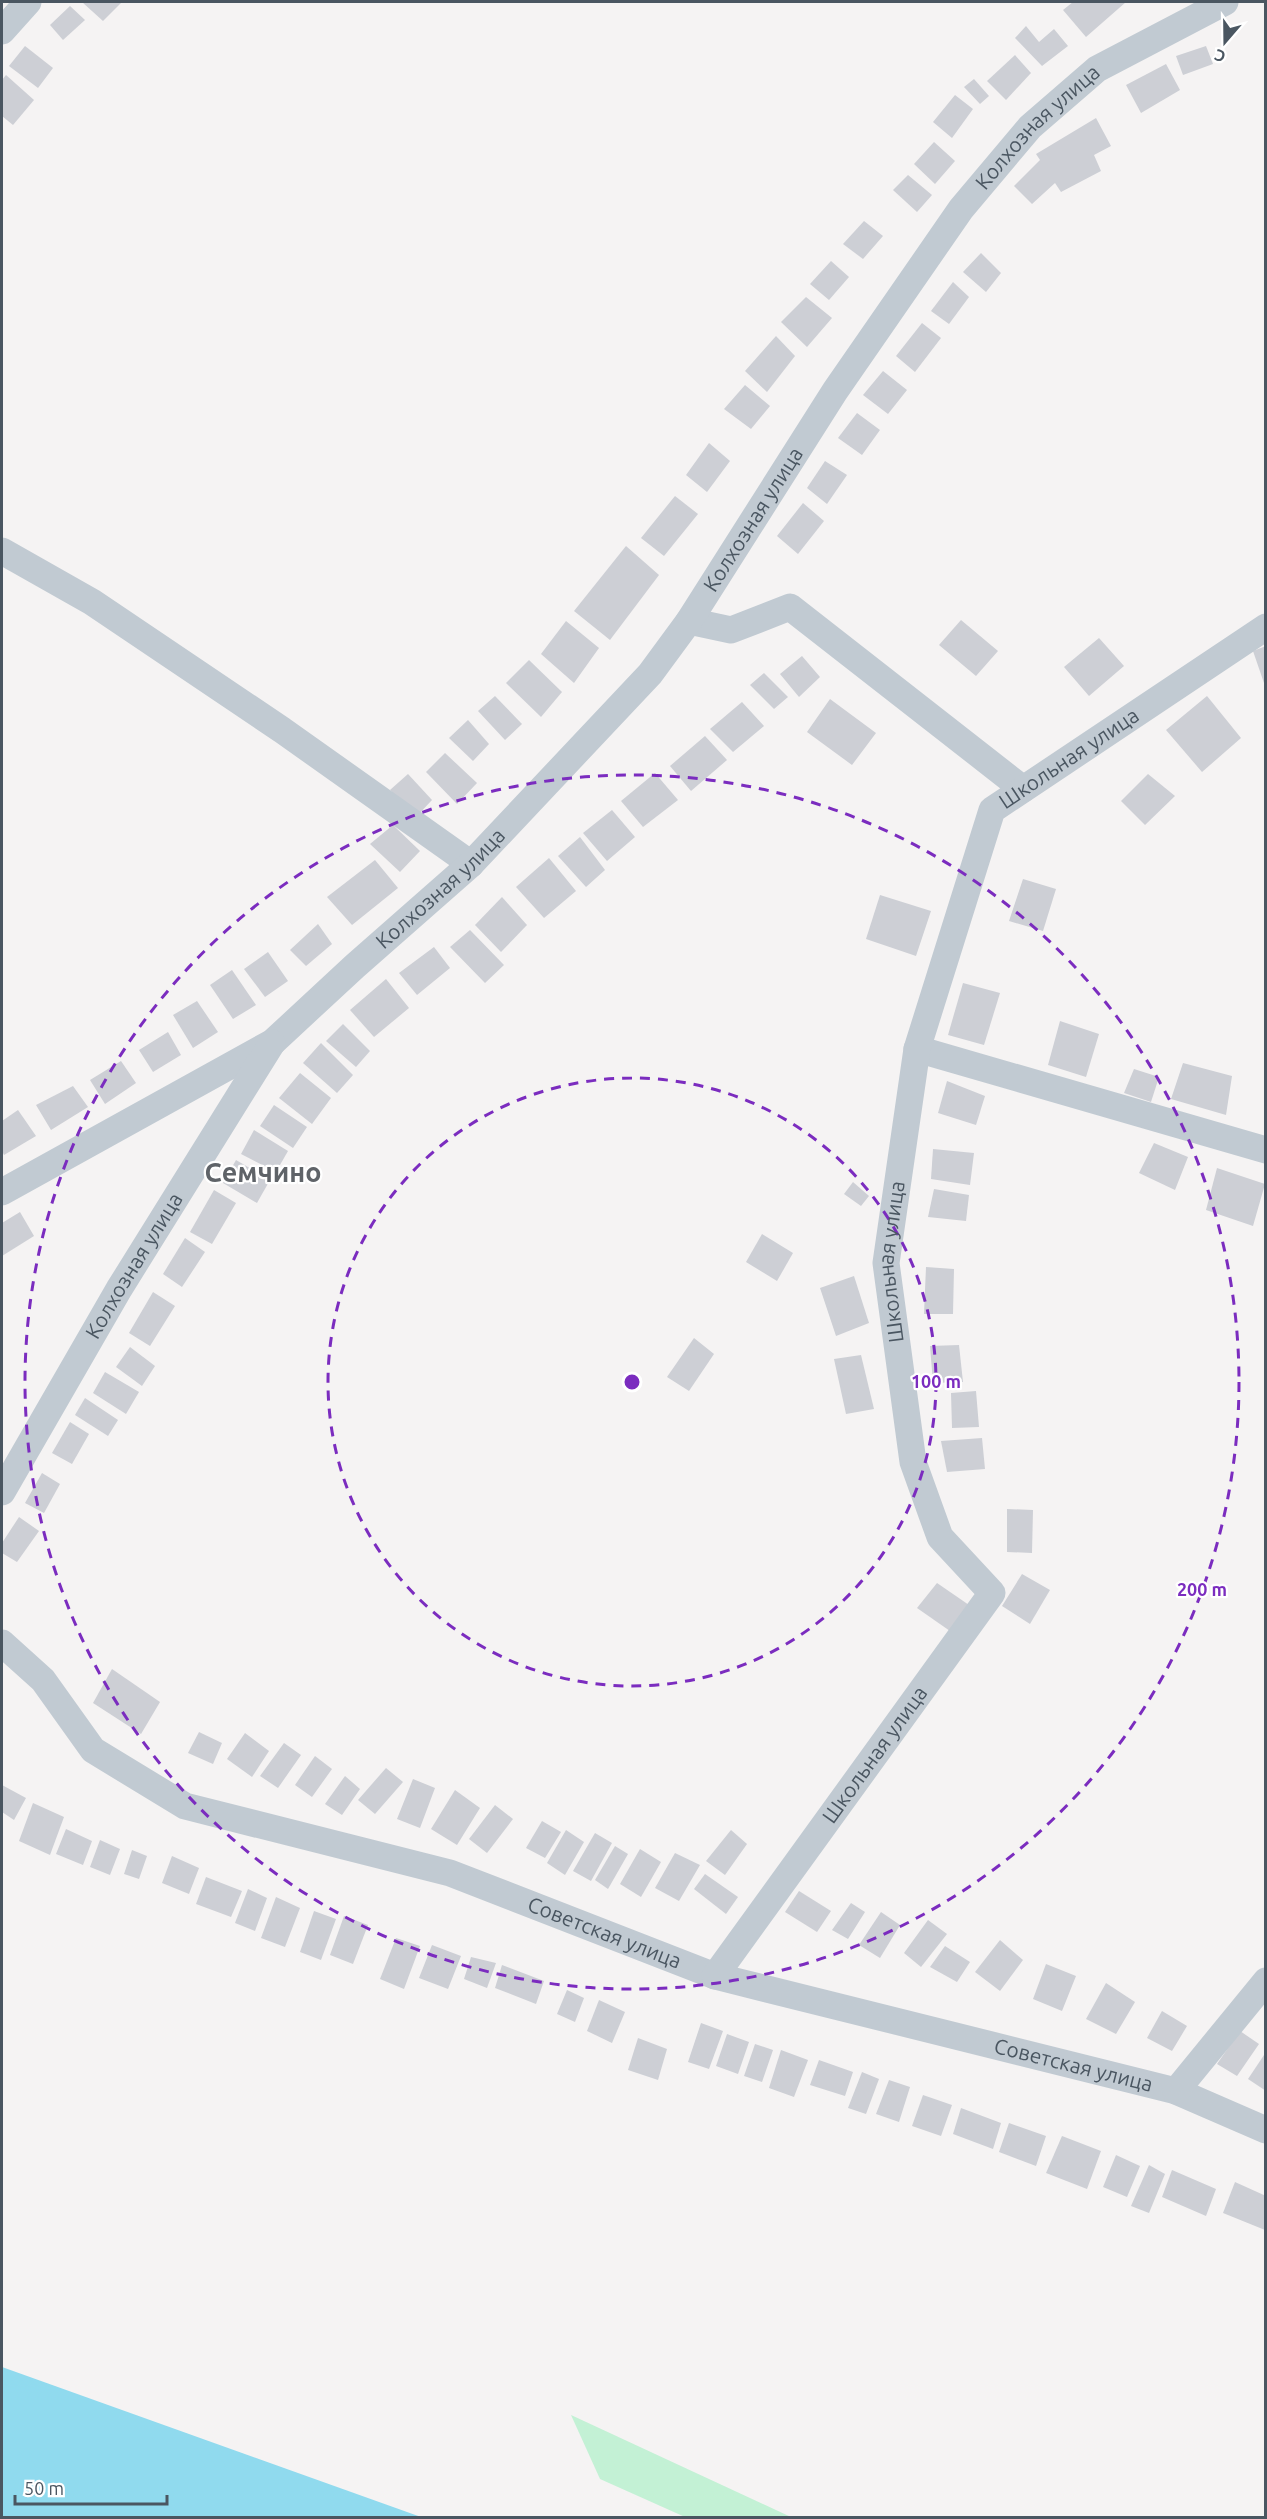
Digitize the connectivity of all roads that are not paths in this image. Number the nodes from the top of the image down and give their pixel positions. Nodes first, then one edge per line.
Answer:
1 (28, 2) edge
2 (1225, 2) edge
3 (2, 31) edge
4 (2, 551) edge
5 (689, 621) junction
6 (1266, 627) edge
7 (1023, 789) junction
8 (471, 864) junction
9 (273, 1042) junction
10 (917, 1049) junction
11 (1266, 1150) edge
12 (2, 1192) edge
13 (2, 1492) edge
14 (2, 1643) edge
15 (716, 1976) junction
16 (1266, 1981) edge
17 (1176, 2091) junction
18 (1266, 2130) edge

1 - 3 street
2 - 5 street, Колхозная улица
4 - 8 street
5 - 7 street
5 - 8 street, Колхозная улица
6 - 7 street, Школьная улица
7 - 10 street, Школьная улица
8 - 9 street, Колхозная улица
9 - 12 street, Колхозная улица
9 - 13 street, Колхозная улица
10 - 11 street
10 - 15 street, Школьная улица
14 - 15 street, Советская улица
15 - 17 street, Советская улица
16 - 17 street
17 - 18 street, Советская улица

